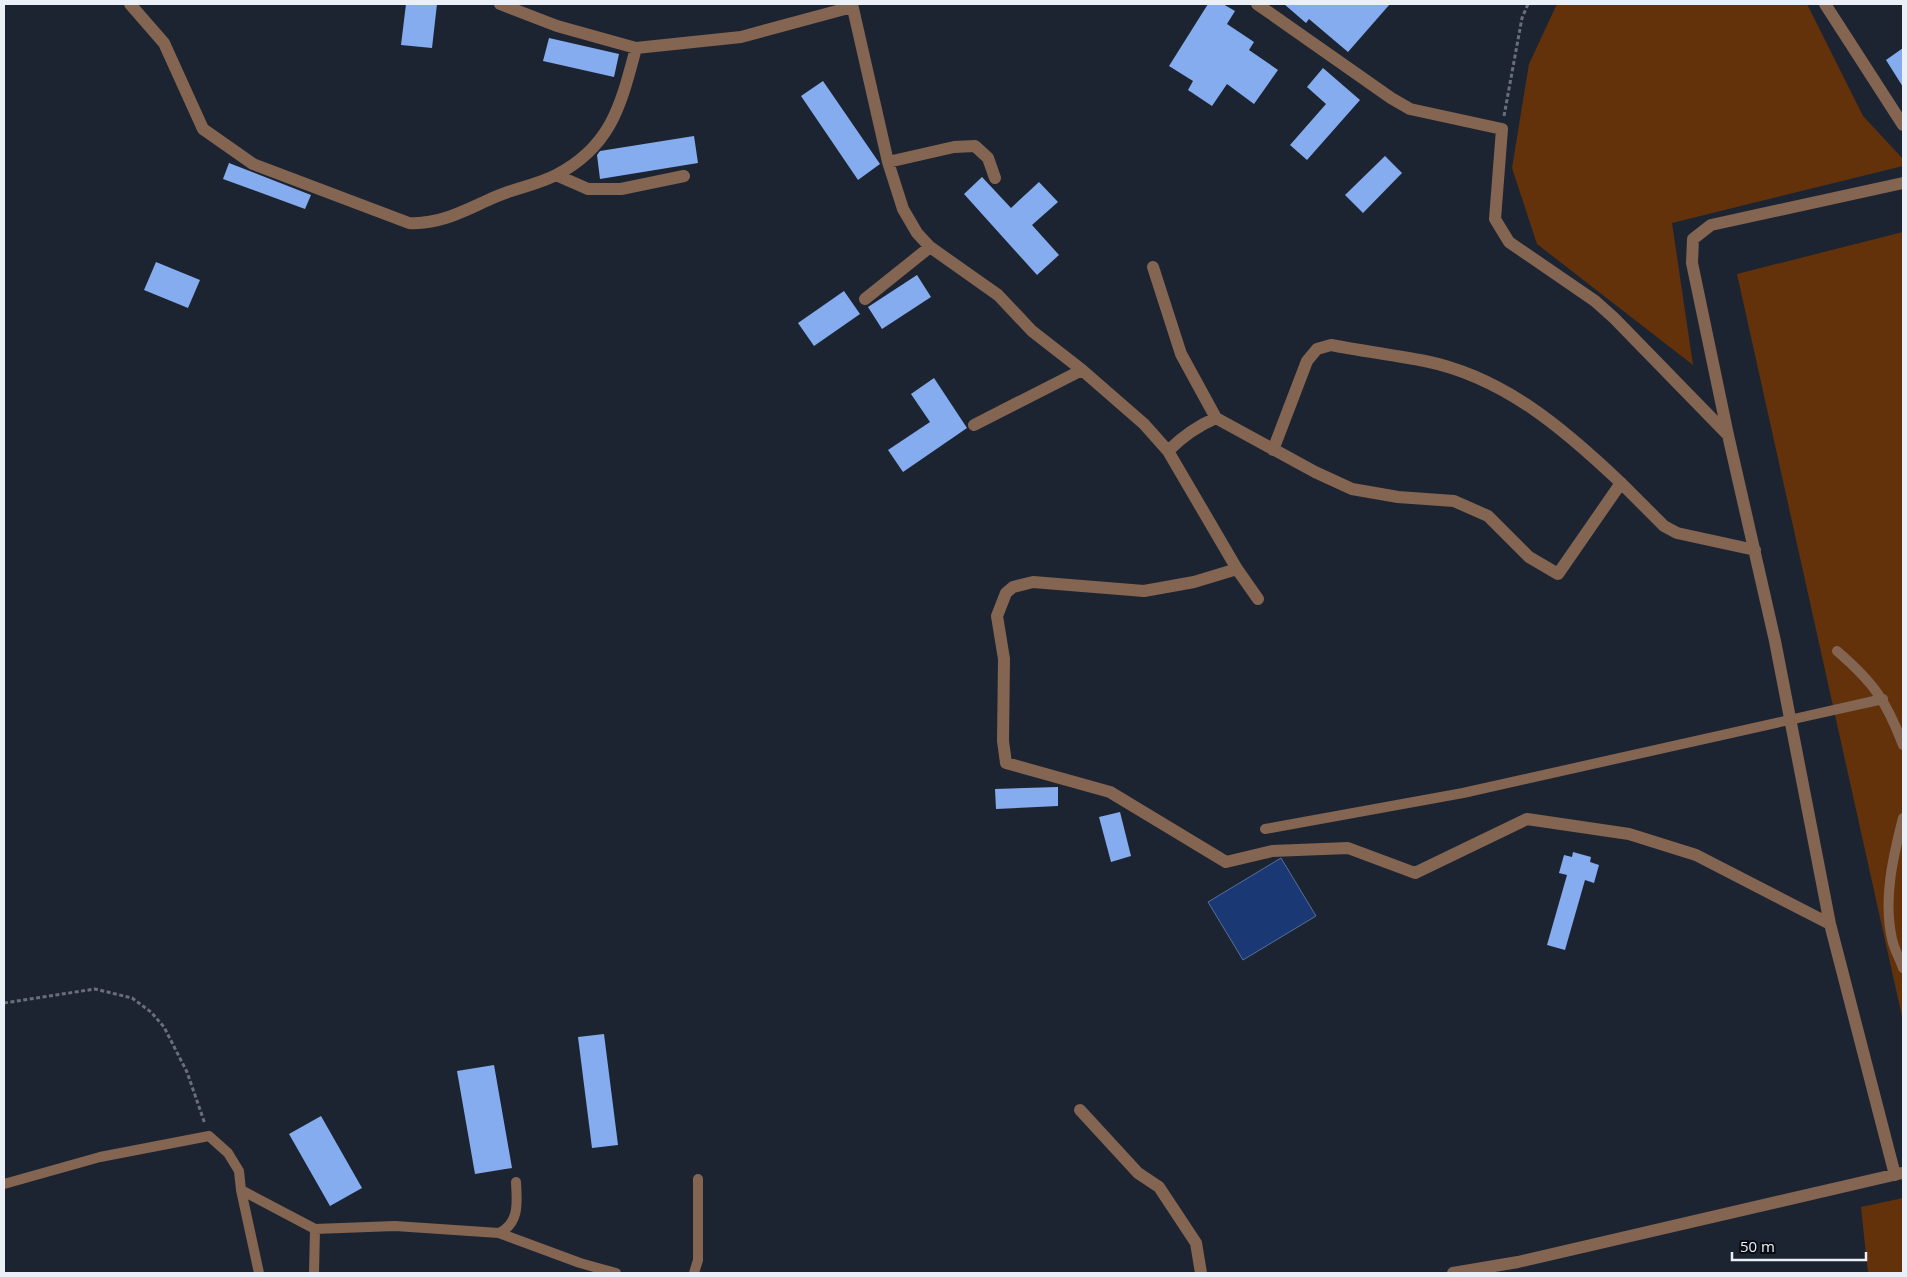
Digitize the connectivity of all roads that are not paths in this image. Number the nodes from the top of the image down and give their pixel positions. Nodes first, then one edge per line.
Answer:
1 (130, 4) edge
2 (500, 4) edge
3 (1257, 4) edge
4 (1825, 4) edge
5 (852, 6) edge
6 (636, 48) junction
7 (1903, 125) edge
8 (888, 162) junction
9 (556, 175) junction
10 (684, 176) dead end
11 (995, 178) dead end
12 (1903, 183) edge
13 (930, 247) junction
14 (1153, 267) dead end
15 (864, 299) dead end
16 (1082, 370) junction
17 (1216, 418) junction
18 (974, 425) dead end
19 (1728, 435) junction
20 (1273, 450) junction
21 (1168, 451) junction
22 (1621, 483) junction
23 (1755, 550) junction
24 (1237, 569) junction
25 (1258, 599) dead end
26 (1837, 651) dead end
27 (1883, 699) junction
28 (1791, 719) junction
29 (1903, 745) edge
30 (1903, 818) edge
31 (1265, 829) dead end
32 (1830, 924) junction
33 (1903, 968) edge
34 (1080, 1110) dead end
35 (1899, 1174) edge
36 (698, 1179) dead end
37 (516, 1182) dead end
38 (4, 1184) edge
39 (241, 1190) junction
40 (315, 1229) junction
41 (499, 1233) junction
42 (1518, 1268) edge
43 (259, 1273) edge
44 (314, 1273) edge
45 (616, 1273) edge
46 (694, 1273) edge
47 (1201, 1273) edge
48 (1453, 1273) edge

1 - 9 street
2 - 6 street
3 - 19 street
4 - 7 street
5 - 6 street
5 - 8 street
6 - 9 street
8 - 11 street
8 - 13 street
9 - 10 street
12 - 19 street
13 - 15 street
13 - 16 street
14 - 17 street
16 - 18 street
16 - 21 street
17 - 20 street
17 - 21 street
19 - 23 street
20 - 22 street
20 - 22 street
21 - 24 street
22 - 23 street
23 - 28 street
24 - 25 street
24 - 32 street
26 - 27 lane
27 - 28 lane
27 - 29 lane
28 - 31 lane
28 - 32 street
30 - 33 lane
32 - 35 street
34 - 47 street
35 - 42 street
36 - 46 lane
37 - 41 lane
38 - 39 lane
39 - 40 lane
39 - 43 lane
40 - 41 lane
40 - 44 lane
41 - 45 lane
42 - 48 street

